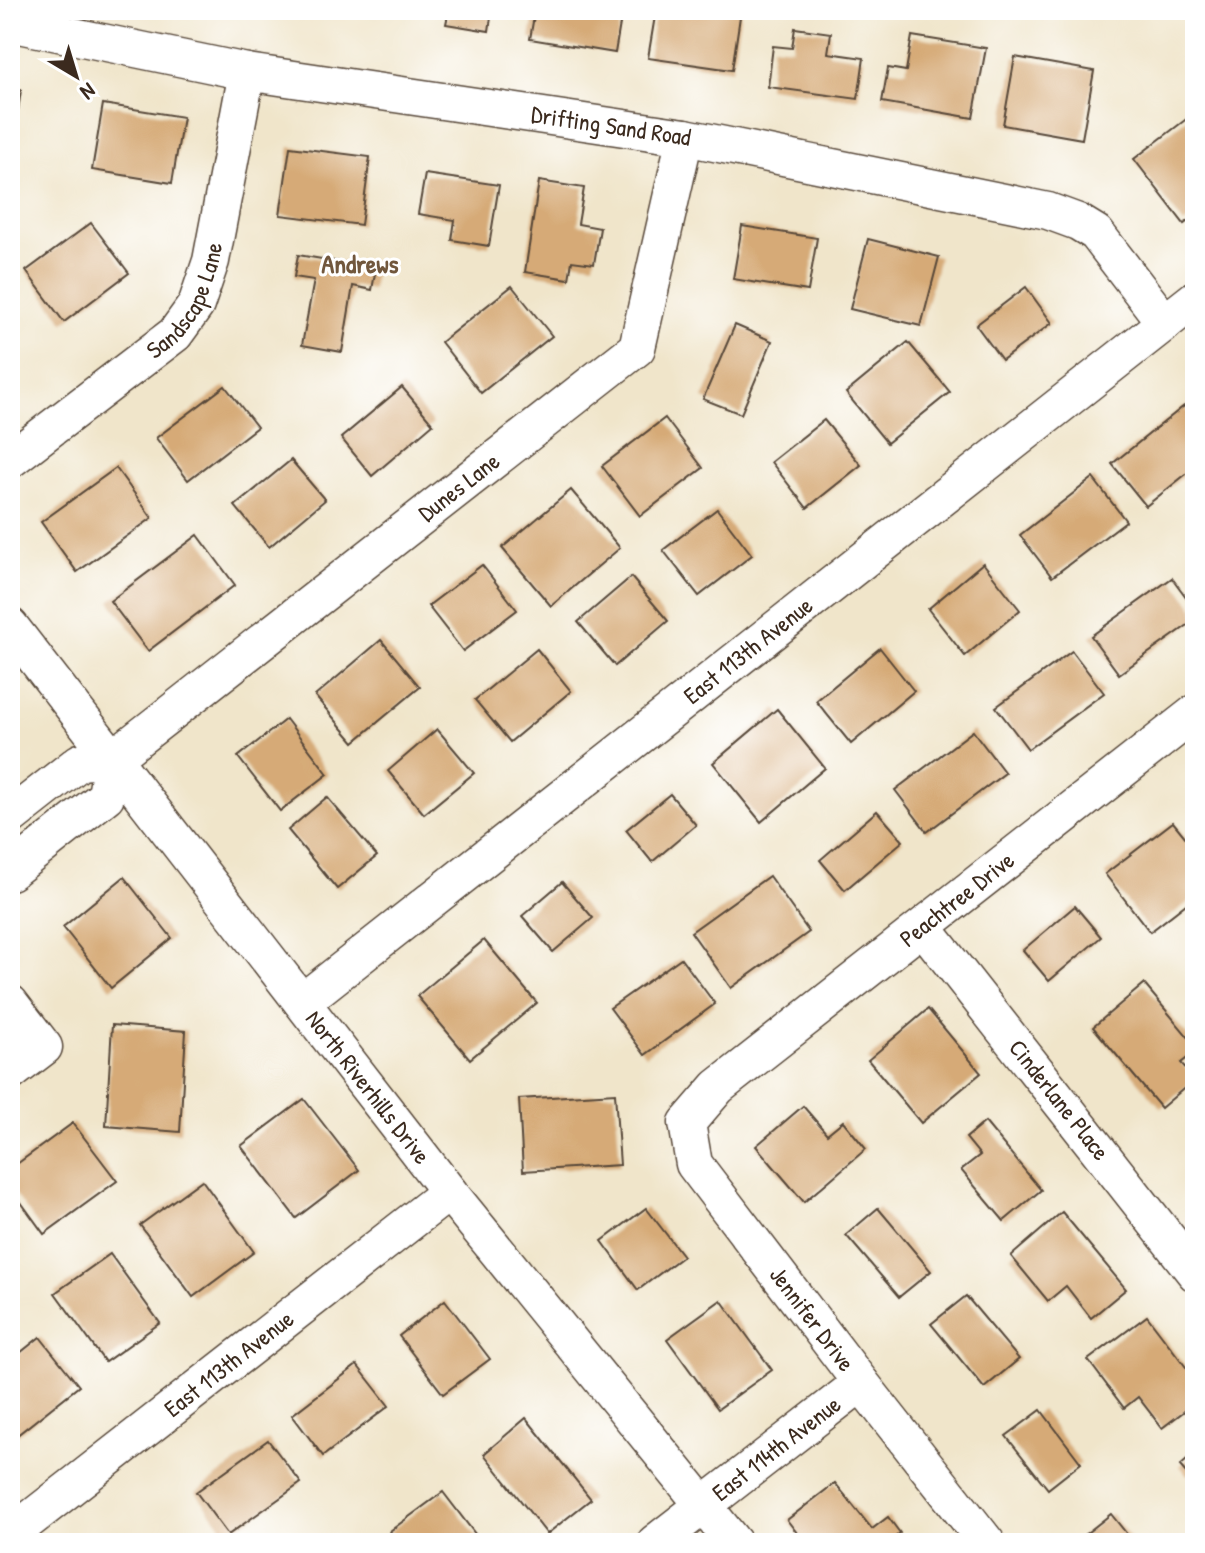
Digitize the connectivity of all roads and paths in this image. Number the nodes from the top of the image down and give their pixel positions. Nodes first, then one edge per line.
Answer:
1 (10, 23) edge
2 (247, 72) junction
3 (685, 137) junction
4 (1195, 299) edge
5 (1165, 323) junction
6 (10, 460) edge
7 (10, 626) edge
8 (1195, 713) edge
9 (112, 759) junction
10 (10, 817) edge
11 (10, 872) edge
12 (923, 927) junction
13 (302, 1002) junction
14 (10, 1003) edge
15 (10, 1073) edge
16 (718, 1087) joint
17 (449, 1192) junction
18 (1195, 1273) edge
19 (861, 1383) junction
20 (705, 1505) junction
21 (10, 1535) edge
22 (655, 1543) edge
23 (734, 1543) edge
24 (987, 1543) edge

1 - 2 street, Drifting Sand Road
2 - 3 street, Drifting Sand Road
2 - 6 street, Sandscape Lane
3 - 5 street, Drifting Sand Road
3 - 9 street, Dunes Lane
4 - 5 street, East 113th Avenue
5 - 13 street, East 113th Avenue
7 - 9 street, North Riverhills Drive
8 - 12 street, Peachtree Drive
9 - 10 street, Dunes Lane
9 - 11 street
9 - 13 street, North Riverhills Drive
12 - 16 street, Peachtree Drive
12 - 18 street, Cinderlane Place
13 - 17 street, North Riverhills Drive
14 - 15 street
16 - 19 street, Jennifer Drive
17 - 20 street, North Riverhills Drive
17 - 21 street, East 113th Avenue
19 - 20 street, East 114th Avenue
19 - 24 street, Jennifer Drive
20 - 22 street, East 114th Avenue
20 - 23 street, North Riverhills Drive

